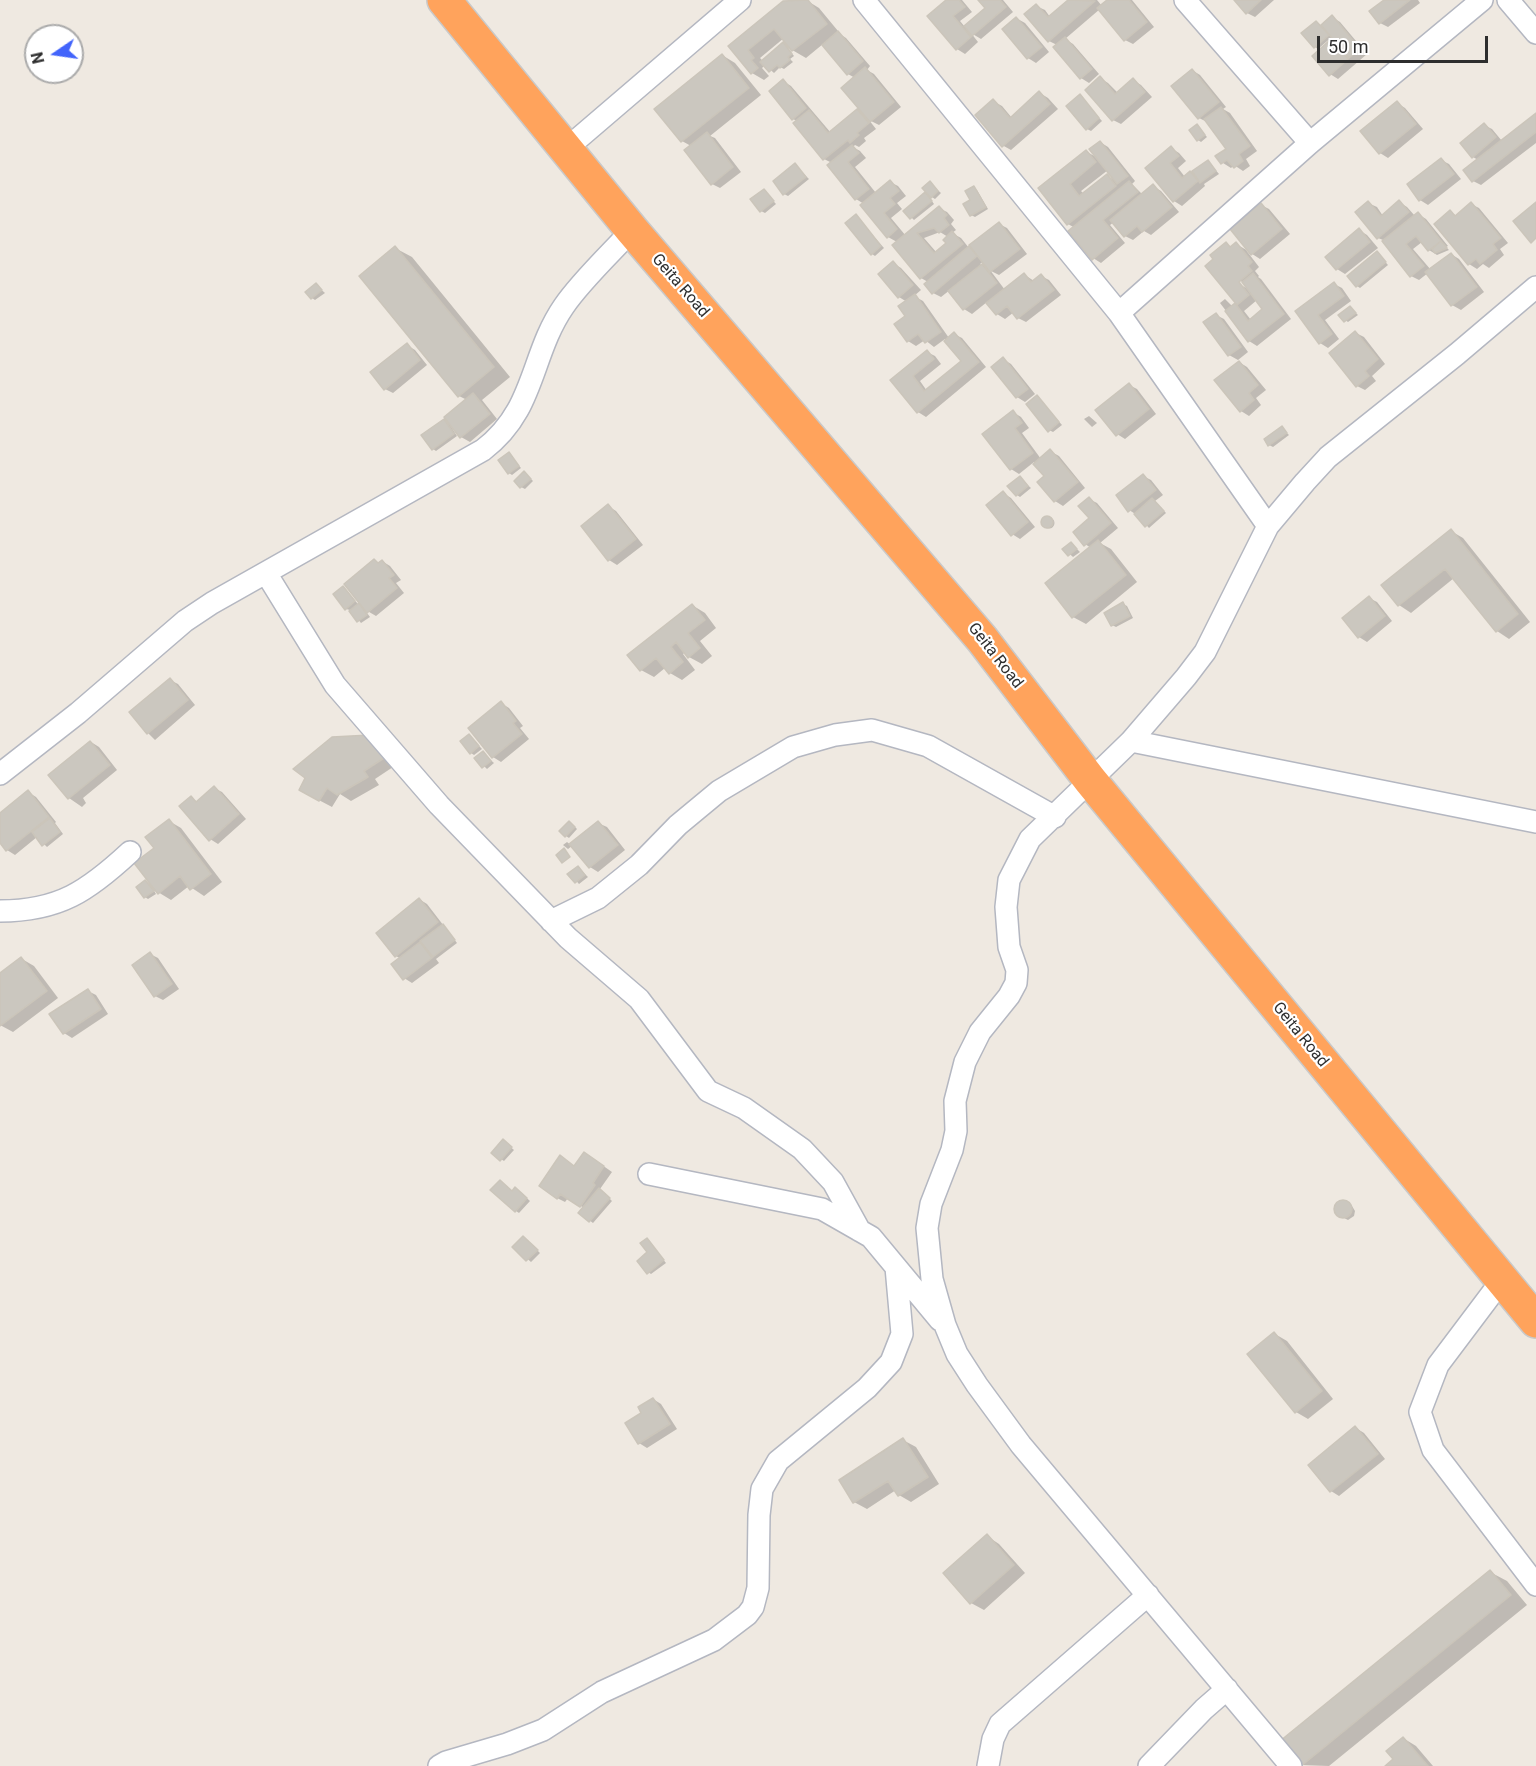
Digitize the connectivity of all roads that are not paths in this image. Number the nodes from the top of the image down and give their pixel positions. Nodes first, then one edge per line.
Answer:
1 (444, 0) edge
2 (740, 0) edge
3 (864, 0) edge
4 (1185, 0) edge
5 (1482, 0) edge
6 (1508, 0) edge
7 (1536, 33) edge
8 (1310, 143) junction
9 (566, 149) junction
10 (632, 230) junction
11 (1536, 287) edge
12 (1119, 313) junction
13 (1268, 526) junction
14 (266, 573) junction
15 (1131, 741) junction
16 (0, 774) edge
17 (1090, 780) junction
18 (1055, 816) junction
19 (1536, 822) edge
20 (130, 852) dead end
21 (0, 911) edge
22 (551, 921) junction
23 (649, 1174) dead end
24 (860, 1231) junction
25 (896, 1267) junction
26 (1503, 1280) junction
27 (1536, 1321) edge
28 (945, 1325) junction
29 (1536, 1585) edge
30 (1148, 1594) junction
31 (1227, 1689) junction
32 (439, 1766) edge
33 (988, 1766) edge
34 (1149, 1766) edge
35 (1291, 1766) edge

1 - 9 highway, Geita Road
2 - 9 street
3 - 12 street
4 - 8 street
5 - 8 street
6 - 7 street
8 - 12 street
9 - 10 highway, Geita Road
10 - 14 street
10 - 17 highway, Geita Road
11 - 13 street
12 - 13 street
13 - 15 street
14 - 16 street
14 - 22 street
15 - 17 street
15 - 19 street
17 - 18 street
17 - 26 highway, Geita Road
18 - 22 street
18 - 28 street
20 - 21 street
22 - 24 street
23 - 24 street
24 - 25 street
25 - 28 street
25 - 32 street
26 - 27 highway, Geita Road
26 - 29 street
28 - 30 street
30 - 31 street
30 - 33 street
31 - 34 street
31 - 35 street

